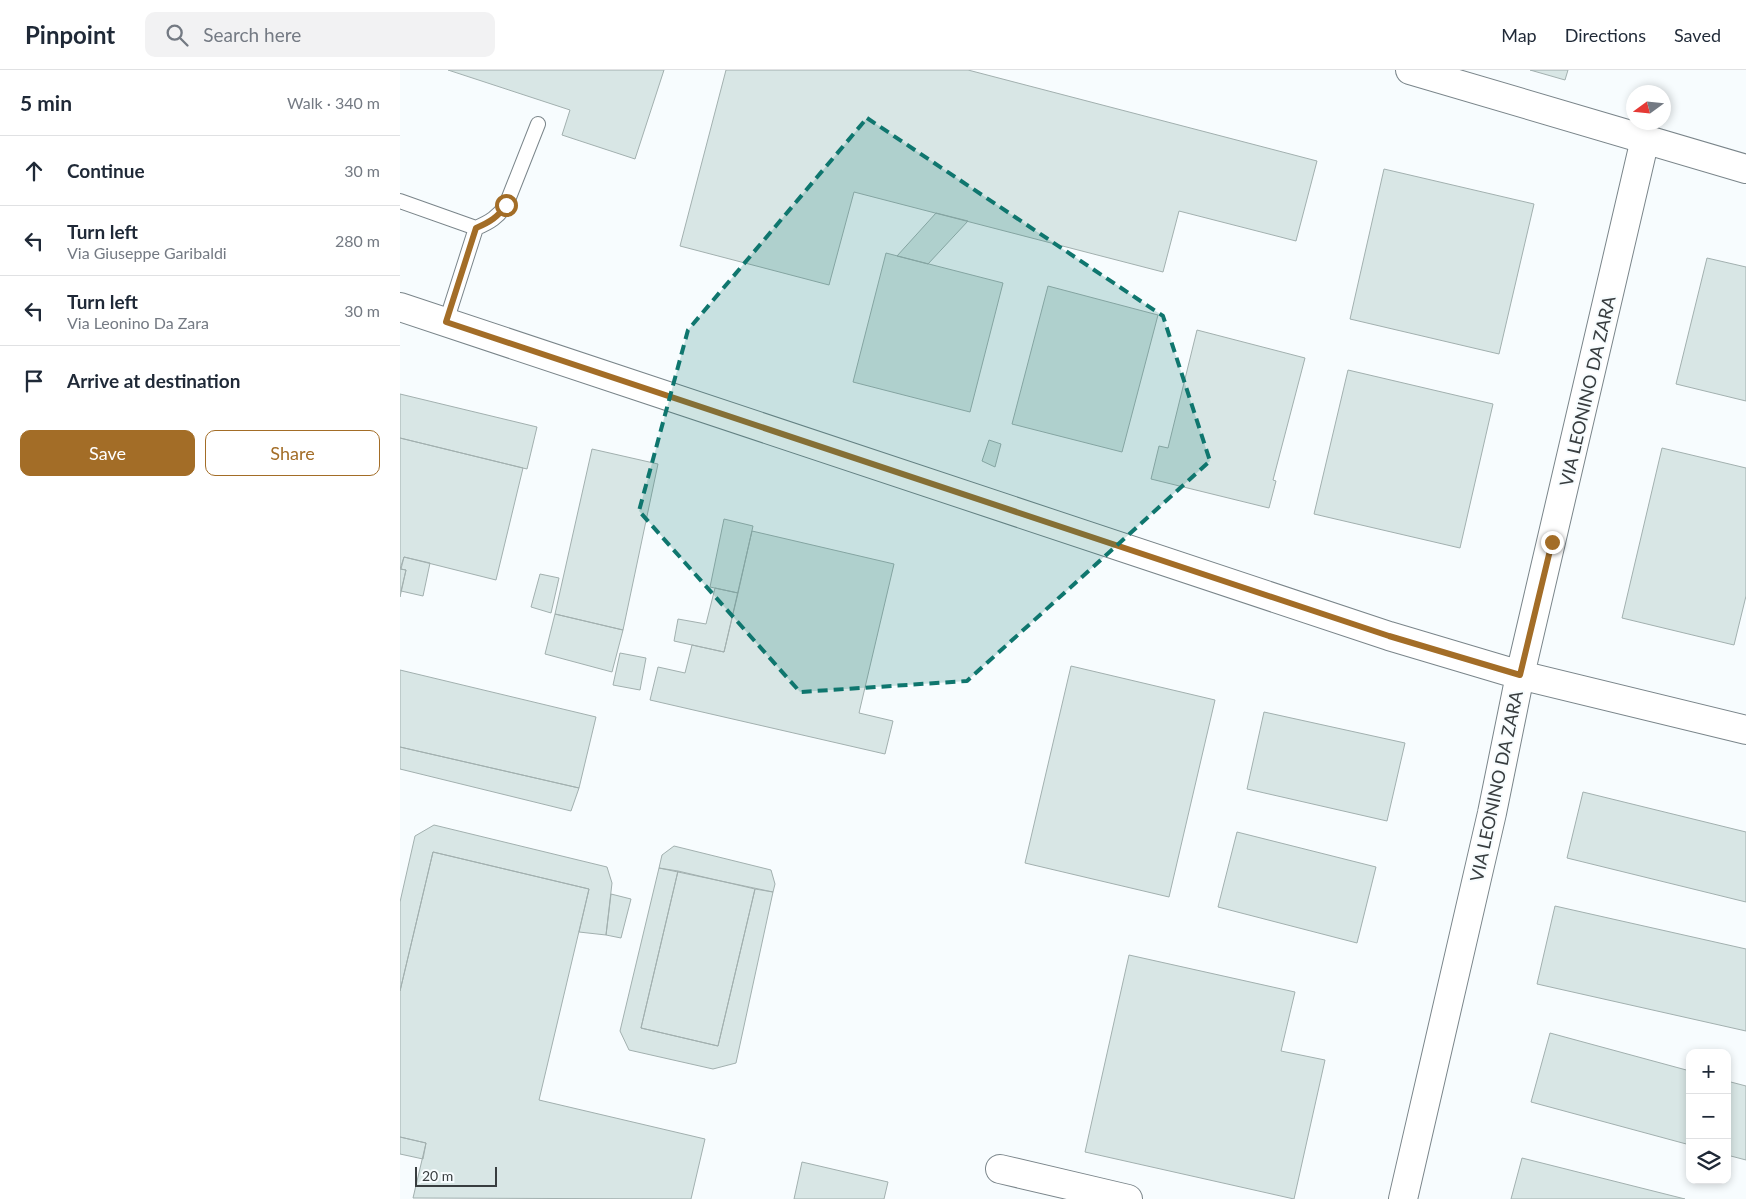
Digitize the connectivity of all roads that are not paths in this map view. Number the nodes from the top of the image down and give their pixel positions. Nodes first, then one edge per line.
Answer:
1 (1410, 70) edge
2 (538, 124) dead end
3 (1645, 139) junction
4 (1746, 169) edge
5 (400, 201) edge
6 (476, 228) junction
7 (400, 307) edge
8 (446, 322) junction
9 (1520, 675) junction
10 (1746, 730) edge
11 (1000, 1169) dead end
12 (1128, 1199) edge
13 (1403, 1199) edge

1 - 3 street
2 - 6 lane
3 - 4 street
3 - 9 street, VIA LEONINO DA ZARA
5 - 6 lane
6 - 8 lane
7 - 8 street
8 - 9 street
9 - 10 street
9 - 13 street, VIA LEONINO DA ZARA
11 - 12 street

